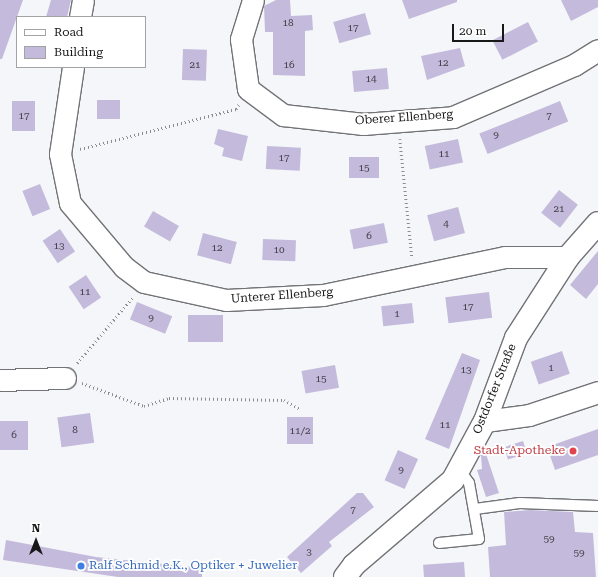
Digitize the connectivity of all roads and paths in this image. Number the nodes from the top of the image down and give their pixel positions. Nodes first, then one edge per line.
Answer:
1 (83, 0) edge
2 (253, 0) edge
3 (80, 16) edge
4 (598, 50) edge
5 (73, 68) edge
6 (248, 89) junction
7 (399, 121) junction
8 (60, 154) junction
9 (598, 223) edge
10 (568, 257) junction
11 (414, 276) junction
12 (126, 306) dead end
13 (65, 378) junction
14 (0, 380) edge
15 (598, 392) edge
16 (300, 409) dead end
17 (485, 421) junction
18 (458, 469) junction
19 (598, 506) edge
20 (475, 509) junction
21 (439, 543) dead end
22 (345, 577) edge

1 - 3 street
2 - 6 street
4 - 7 street, Oberer Ellenberg
5 - 8 street, Unterer Ellenberg
6 - 7 street, Oberer Ellenberg
6 - 8 path
7 - 11 path
8 - 11 street, Unterer Ellenberg
9 - 10 street, Ostdorfer Straße
10 - 11 street, Unterer Ellenberg
10 - 17 street, Ostdorfer Straße
12 - 13 path
13 - 14 street
13 - 16 path
15 - 17 street
17 - 18 street, Ostdorfer Straße
18 - 20 lane
18 - 22 street, Ostdorfer Straße
19 - 20 lane
20 - 21 lane

